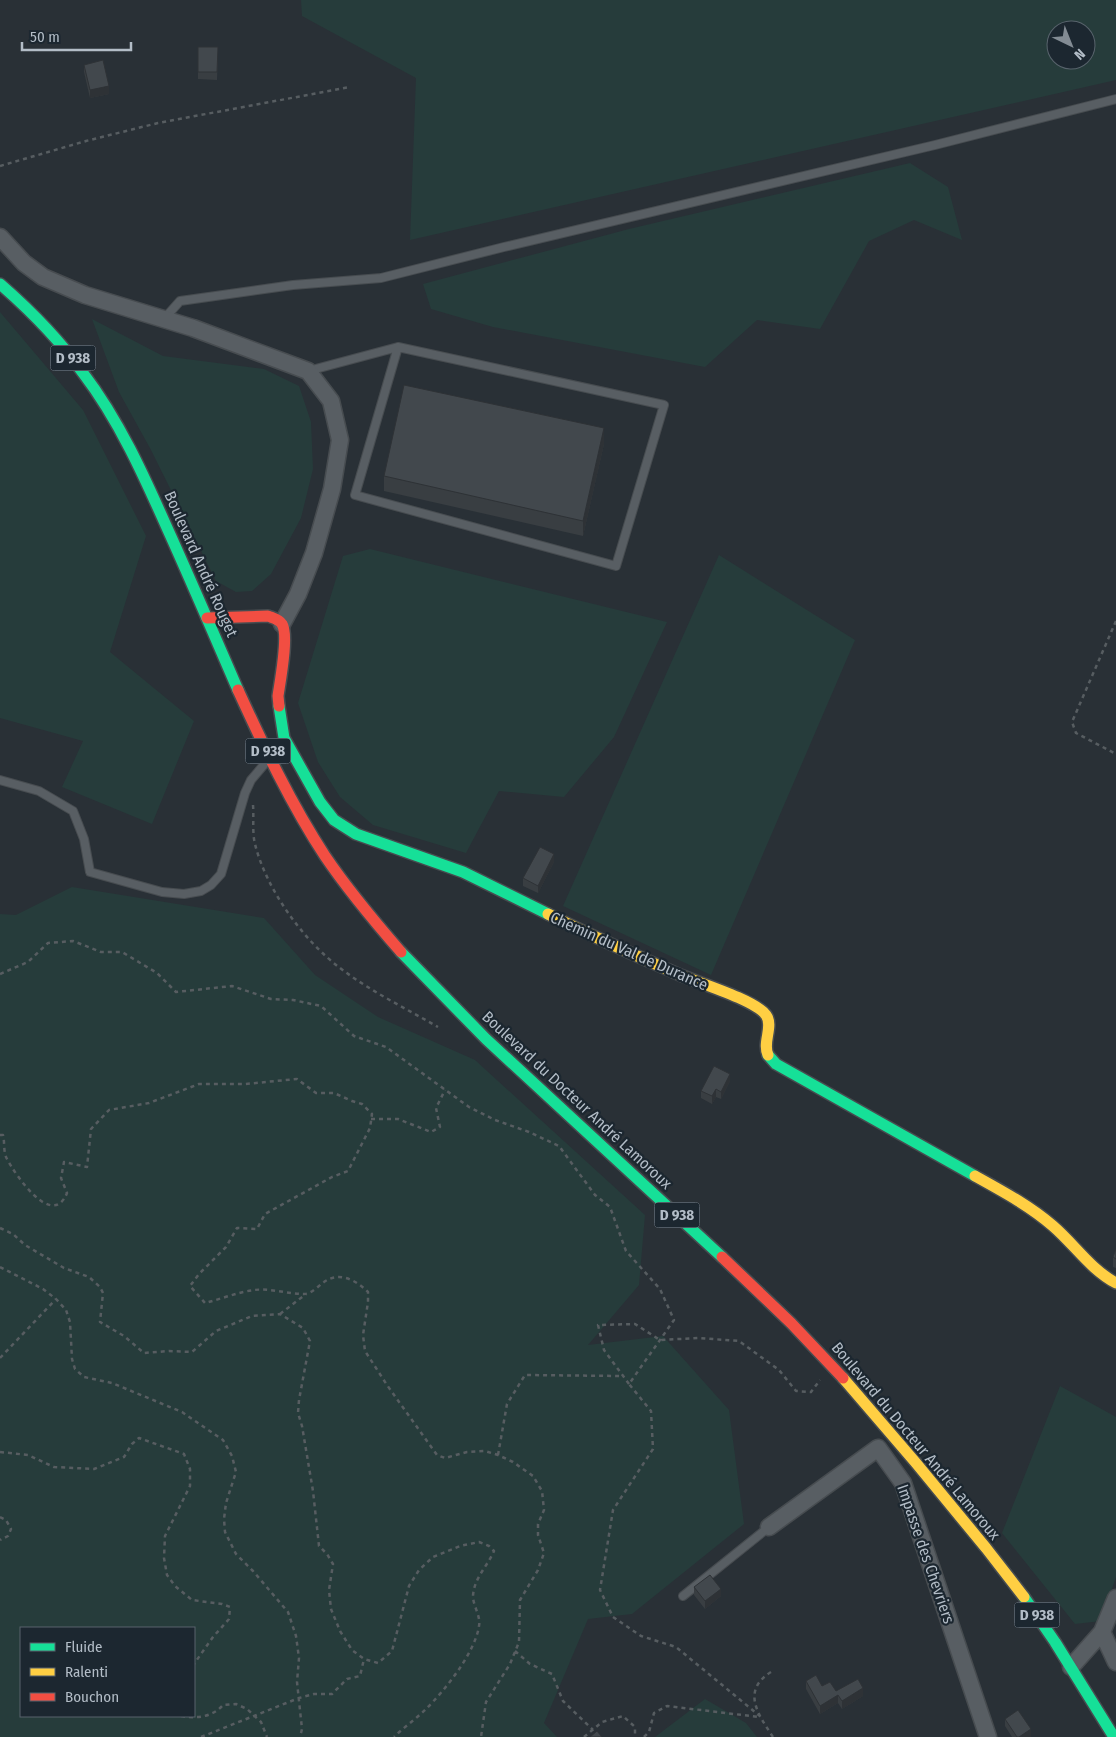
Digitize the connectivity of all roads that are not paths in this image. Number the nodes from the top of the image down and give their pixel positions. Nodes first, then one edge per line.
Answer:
1 (1116, 99) edge
2 (0, 237) edge
3 (0, 284) edge
4 (164, 319) junction
5 (398, 347) junction
6 (308, 371) junction
7 (207, 618) junction
8 (282, 624) junction
9 (271, 756) junction
10 (0, 780) edge
11 (342, 878) joint
12 (1116, 1283) edge
13 (769, 1527) joint
14 (683, 1596) dead end
15 (1116, 1598) edge
16 (1102, 1632) junction
17 (1116, 1662) edge
18 (1071, 1667) junction
19 (988, 1737) edge
20 (1114, 1737) edge

1 - 4 lane
2 - 4 street
3 - 7 main road, Boulevard André Rouget / D 938
4 - 6 street
5 - 5 lane
5 - 6 lane
6 - 8 street
7 - 8 main road
7 - 9 main road, Boulevard André Rouget / D 938
8 - 12 main road, Chemin du Val de Durance
9 - 10 lane
9 - 11 main road, Boulevard André Rouget / D 938
11 - 18 main road, Boulevard du Docteur André Lamoroux / D 938
13 - 14 lane
13 - 19 street, Impasse des Chevriers
15 - 16 street
16 - 17 street
16 - 18 street
18 - 20 main road, Boulevard du Docteur André Lamoroux / D 938

